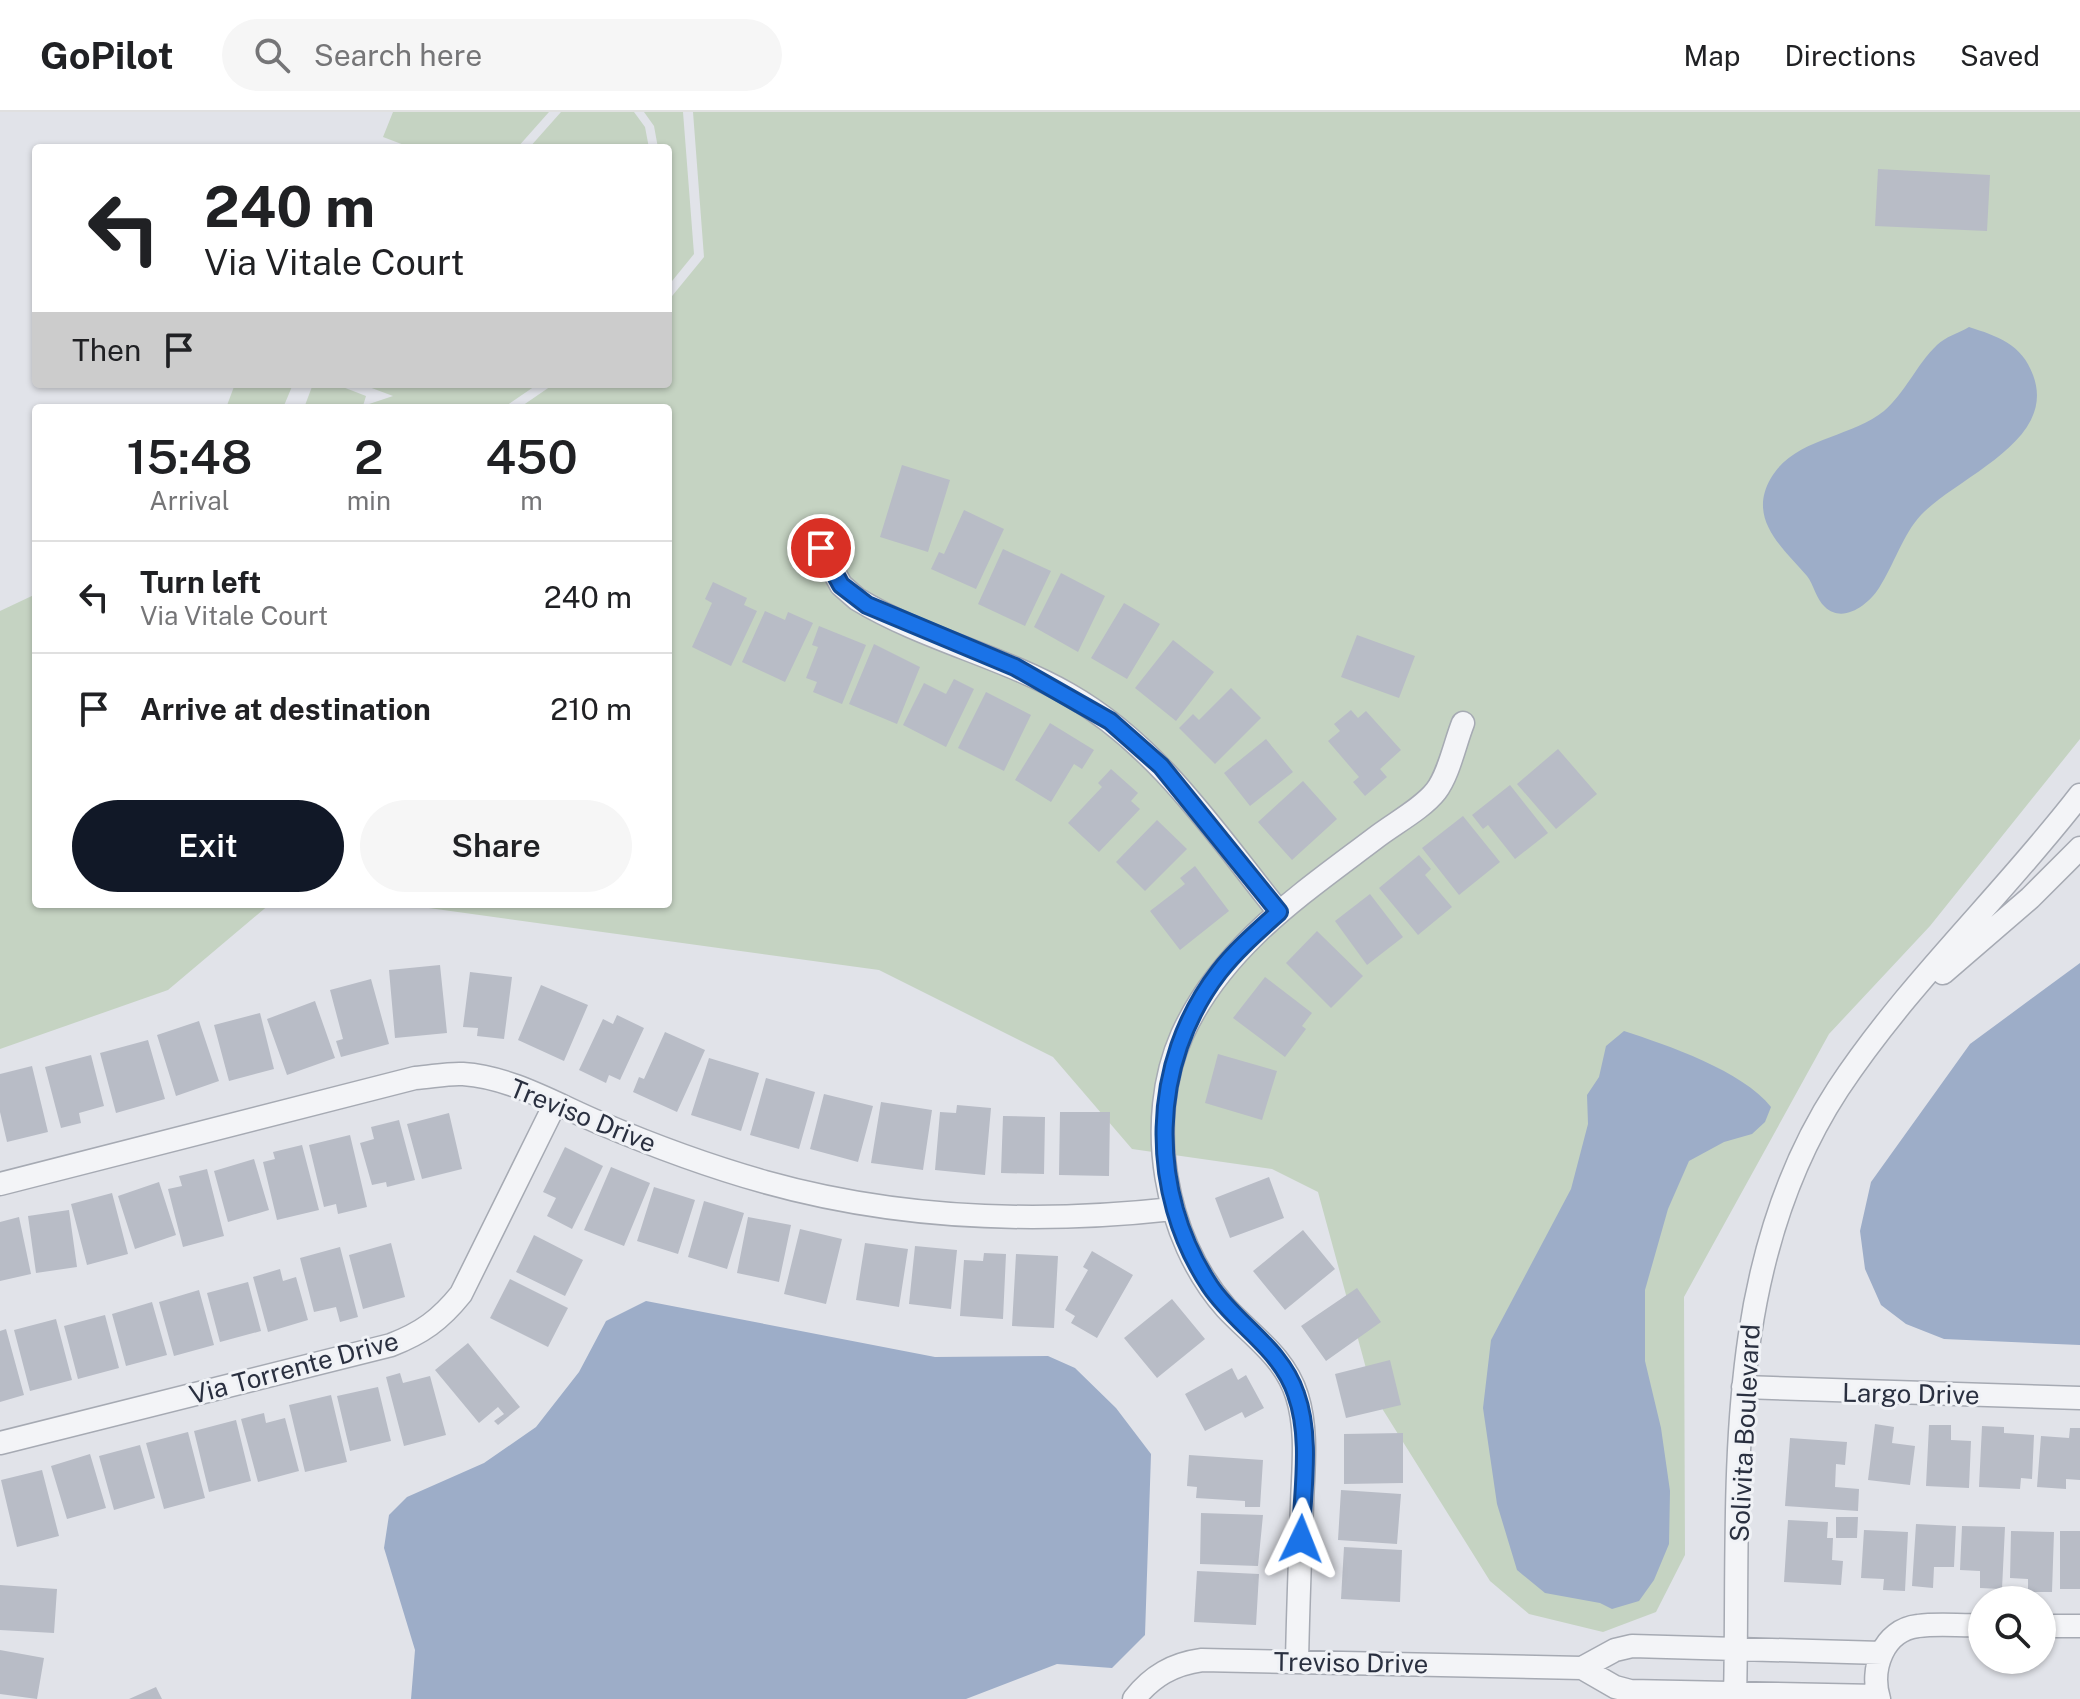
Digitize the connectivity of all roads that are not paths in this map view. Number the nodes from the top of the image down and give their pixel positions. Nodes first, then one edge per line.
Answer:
1 (821, 548) dead end
2 (1463, 723) dead end
3 (2080, 795) edge
4 (2080, 848) edge
5 (1279, 912) junction
6 (1897, 1013) junction
7 (555, 1104) junction
8 (0, 1184) edge
9 (1173, 1209) junction
10 (1743, 1387) junction
11 (2080, 1398) edge
12 (0, 1443) edge
13 (1968, 1625) edge
14 (2056, 1626) edge
15 (2080, 1626) edge
16 (1736, 1650) junction
17 (1882, 1653) junction
18 (1297, 1662) junction
19 (1582, 1668) junction
20 (1736, 1697) edge
21 (1878, 1698) edge
22 (1134, 1699) edge

1 - 5 street
2 - 5 street
3 - 6 street, Solivita Boulevard
4 - 6 street, Solivita Boulevard
5 - 9 street
6 - 10 street, Solivita Boulevard
7 - 8 street, Treviso Drive
7 - 9 street, Treviso Drive
7 - 12 street, Via Torrente Drive
9 - 18 street
10 - 11 street, Largo Drive
10 - 16 street, Solivita Boulevard
13 - 17 street
14 - 15 street
16 - 17 street, Treviso Drive
16 - 19 street, Treviso Drive
16 - 20 street, Solivita Boulevard
17 - 21 street
18 - 19 street, Treviso Drive
18 - 22 street, Treviso Drive
19 - 20 street, Treviso Drive
20 - 21 street, Treviso Drive

